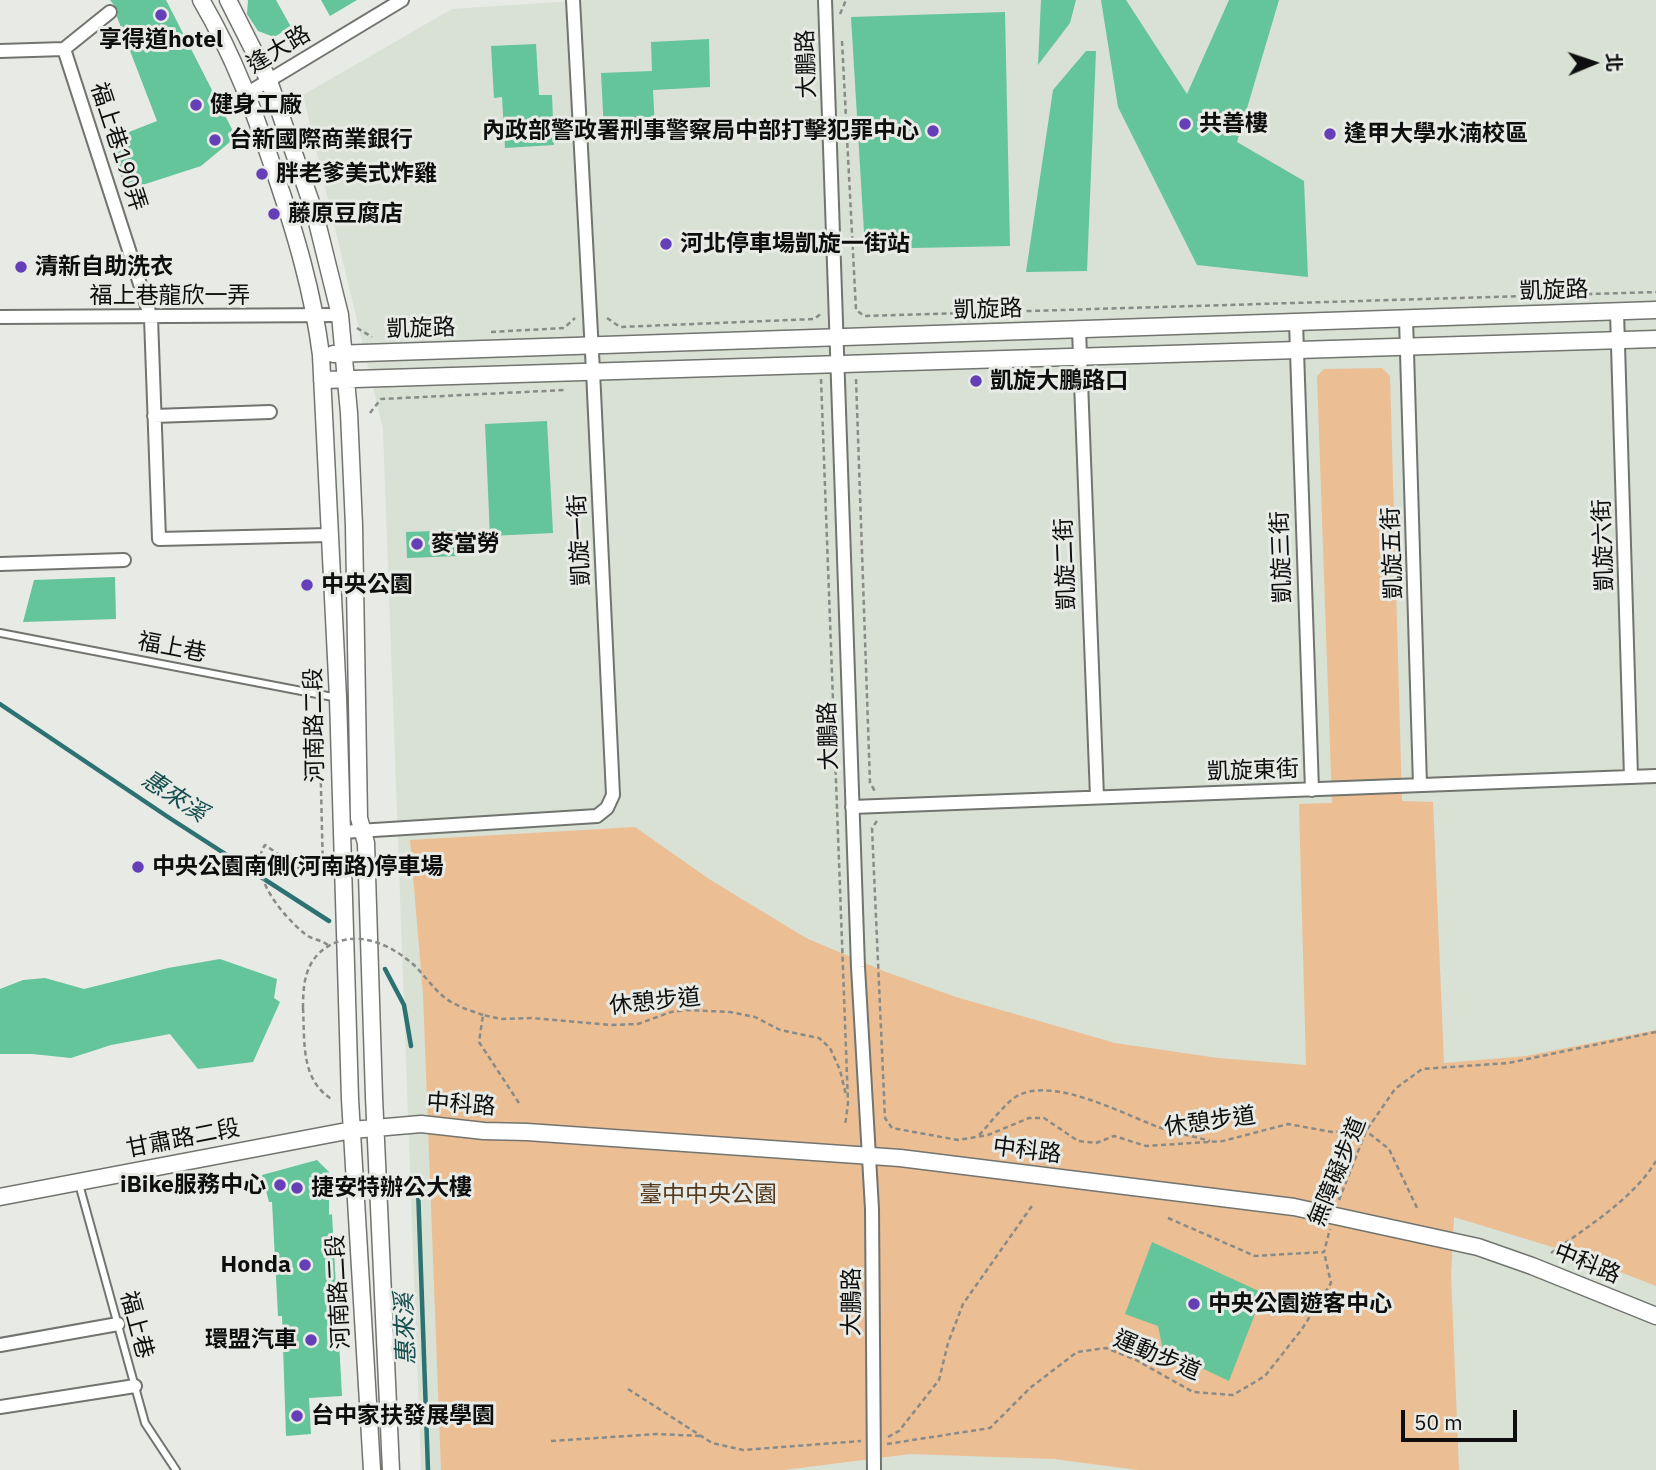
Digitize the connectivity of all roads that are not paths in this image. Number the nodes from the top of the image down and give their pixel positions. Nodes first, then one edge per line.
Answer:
1 (201, 0) edge
2 (228, 0) edge
3 (402, 0) edge
4 (573, 0) edge
5 (825, 0) edge
6 (110, 12) dead end
7 (64, 49) junction
8 (0, 51) edge
9 (269, 81) junction
10 (248, 93) junction
11 (1656, 310) edge
12 (1618, 312) junction
13 (316, 315) junction
14 (0, 317) edge
15 (151, 318) junction
16 (345, 318) junction
17 (1406, 319) junction
18 (1296, 322) junction
19 (1079, 330) junction
20 (837, 338) junction
21 (1656, 339) edge
22 (1618, 340) junction
23 (592, 346) junction
24 (1408, 346) junction
25 (1296, 350) junction
26 (344, 354) junction
27 (321, 355) junction
28 (1080, 357) junction
29 (838, 364) junction
30 (593, 370) junction
31 (346, 379) junction
32 (322, 380) junction
33 (270, 412) dead end
34 (154, 416) junction
35 (329, 535) junction
36 (124, 560) dead end
37 (0, 564) edge
38 (0, 632) edge
39 (338, 698) junction
40 (1656, 776) edge
41 (1631, 777) junction
42 (1420, 785) junction
43 (1312, 789) junction
44 (1097, 797) junction
45 (852, 807) junction
46 (362, 831) junction
47 (342, 832) junction
48 (376, 1128) junction
49 (352, 1130) junction
50 (869, 1156) junction
51 (79, 1182) junction
52 (0, 1197) edge
53 (1656, 1316) edge
54 (118, 1324) junction
55 (0, 1345) edge
56 (135, 1385) junction
57 (0, 1407) edge
58 (176, 1470) edge
59 (372, 1470) edge
60 (391, 1470) edge
61 (874, 1470) edge

1 - 10 street, 河南路二段
2 - 9 street, 河南路二段
3 - 9 street, 逢大路
4 - 23 street, 凱旋一街
5 - 20 street, 大鵬路
6 - 7 street
7 - 8 street
7 - 15 street, 福上巷190弄
9 - 10 street, 逢大路
9 - 16 street, 河南路二段
10 - 13 street, 河南路二段
11 - 12 street, 凱旋路
12 - 17 street, 凱旋路
12 - 22 street, 凱旋六街
13 - 15 street, 福上巷龍欣一弄
13 - 16 street, 福上巷龍欣一弄
13 - 27 street, 河南路二段
14 - 15 street, 福上巷龍欣一弄
15 - 34 street, 福上巷190弄
16 - 26 street, 河南路二段
17 - 18 street, 凱旋路
17 - 24 street, 凱旋五街
18 - 19 street, 凱旋路
18 - 25 street, 凱旋三街
19 - 20 street, 凱旋路
19 - 28 street, 凱旋二街
20 - 23 street, 凱旋路
20 - 29 street, 大鵬路
21 - 22 street, 凱旋路
22 - 24 street, 凱旋路
22 - 41 street, 凱旋六街
23 - 26 street, 凱旋路
23 - 30 street, 凱旋一街
24 - 25 street, 凱旋路
24 - 42 street, 凱旋五街
25 - 28 street, 凱旋路
25 - 43 street, 凱旋三街
26 - 27 street, 凱旋路
26 - 31 street, 河南路二段
27 - 32 street, 河南路二段
28 - 29 street, 凱旋路
28 - 44 street, 凱旋二街
29 - 30 street, 凱旋路
29 - 45 street, 大鵬路
30 - 31 street, 凱旋路
30 - 46 street, 凱旋一街
31 - 32 street, 凱旋路
31 - 46 street, 河南路二段
32 - 35 street, 河南路二段
33 - 34 street
34 - 35 street, 福上巷190弄
35 - 39 street, 河南路二段
36 - 37 street
38 - 39 lane, 福上巷
39 - 47 street, 河南路二段
40 - 41 street, 凱旋東街
41 - 42 street, 凱旋東街
42 - 43 street, 凱旋東街
43 - 44 street, 凱旋東街
44 - 45 street, 凱旋東街
45 - 50 street, 大鵬路
46 - 47 street, 凱旋一街
46 - 48 street, 河南路二段
47 - 49 street, 河南路二段
48 - 49 street, 甘肅路二段
48 - 50 street, 中科路
48 - 60 street, 河南路二段
49 - 51 street, 甘肅路二段
49 - 59 street, 河南路二段
50 - 53 street, 中科路
50 - 61 street, 大鵬路
51 - 52 street, 甘肅路二段
51 - 54 lane, 福上巷
54 - 55 street
54 - 56 lane, 福上巷
56 - 57 street
56 - 58 lane, 福上巷

